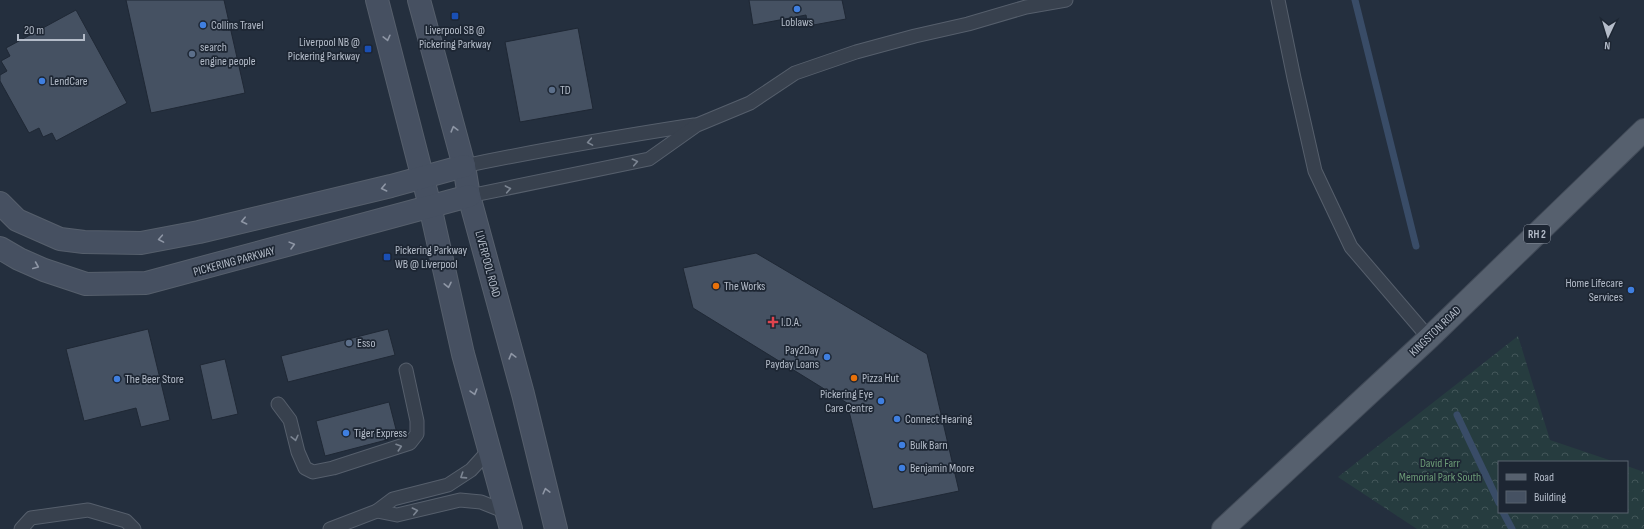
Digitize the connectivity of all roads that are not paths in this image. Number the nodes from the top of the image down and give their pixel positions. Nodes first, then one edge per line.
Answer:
1 (377, 0) edge
2 (419, 0) edge
3 (1066, 0) edge
4 (1278, 0) edge
5 (697, 125) junction
6 (1644, 130) edge
7 (464, 166) junction
8 (422, 178) junction
9 (469, 196) junction
10 (0, 203) edge
11 (430, 206) junction
12 (0, 248) edge
13 (1429, 338) junction
14 (406, 370) dead end
15 (278, 404) dead end
16 (490, 449) junction
17 (377, 511) junction
18 (509, 520) edge
19 (21, 529) edge
20 (134, 529) edge
21 (330, 529) edge
22 (556, 529) edge
23 (1223, 529) edge

1 -> 8 main road
7 -> 2 main road, LIVERPOOL ROAD
3 - 5 lane
4 - 13 lane
5 -> 7 lane
9 -> 5 lane
6 - 13 main road, KINGSTON ROAD / RH 2
7 - 8 main road
7 - 9 main road, LIVERPOOL ROAD
8 -> 10 main road
8 - 11 main road
9 - 11 main road, PICKERING PARKWAY
22 -> 9 main road, LIVERPOOL ROAD
12 -> 11 main road, PICKERING PARKWAY
11 -> 16 main road
13 - 23 main road, KINGSTON ROAD / RH 2
15 -> 14 lane
16 -> 17 lane
16 - 18 main road
17 -> 18 lane
17 - 21 lane
19 - 20 lane

